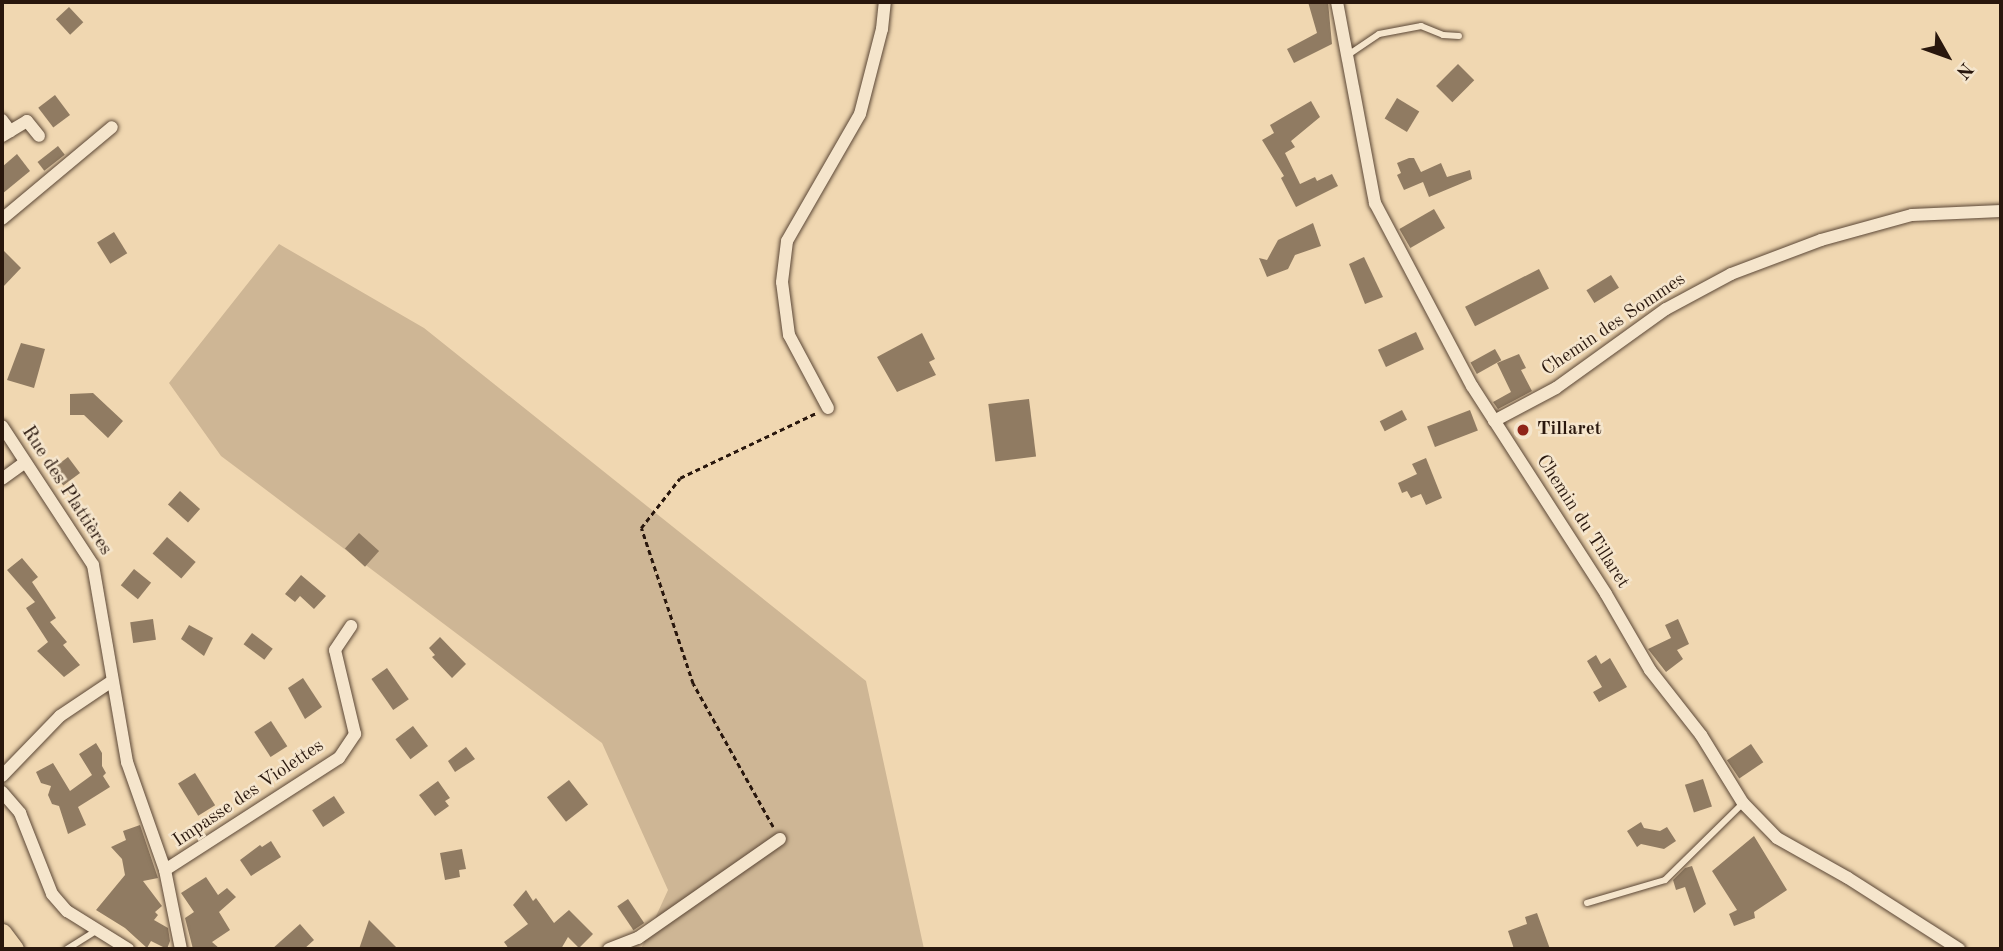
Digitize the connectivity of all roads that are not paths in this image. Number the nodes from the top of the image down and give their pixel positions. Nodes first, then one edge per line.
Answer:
1 (885, 2) edge
2 (1337, 2) edge
3 (1459, 36) dead end
4 (1346, 55) junction
5 (2, 120) edge
6 (112, 127) dead end
7 (6, 134) edge
8 (39, 136) dead end
9 (2001, 211) edge
10 (2, 219) edge
11 (828, 408) road end
12 (1494, 421) junction
13 (2, 426) edge
14 (24, 463) junction
15 (2, 480) edge
16 (351, 626) dead end
17 (112, 681) junction
18 (2, 776) edge
19 (2, 792) edge
20 (1743, 803) junction
21 (780, 839) road end
22 (165, 870) junction
23 (1587, 903) dead end
24 (96, 931) junction
25 (2, 933) edge
26 (13, 949) edge
27 (67, 949) edge
28 (128, 949) edge
29 (181, 949) edge
30 (609, 949) edge
31 (1959, 949) edge

1 - 11 street
2 - 4 street, Chemin du Tillaret
3 - 4 lane
4 - 12 street, Chemin du Tillaret
5 - 7 street
6 - 10 street
7 - 8 street
9 - 12 street, Chemin des Sommes
12 - 20 street, Chemin du Tillaret
13 - 14 street, Rue des Plattières
14 - 15 street
14 - 17 street, Rue des Plattières
16 - 22 street, Impasse des Violettes
17 - 18 street
17 - 22 street, Rue des Plattières
19 - 24 street
20 - 23 lane
20 - 31 street, Chemin du Tillaret
21 - 30 street
22 - 29 street, Rue des Plattières
24 - 27 lane
24 - 28 street
25 - 26 main road

